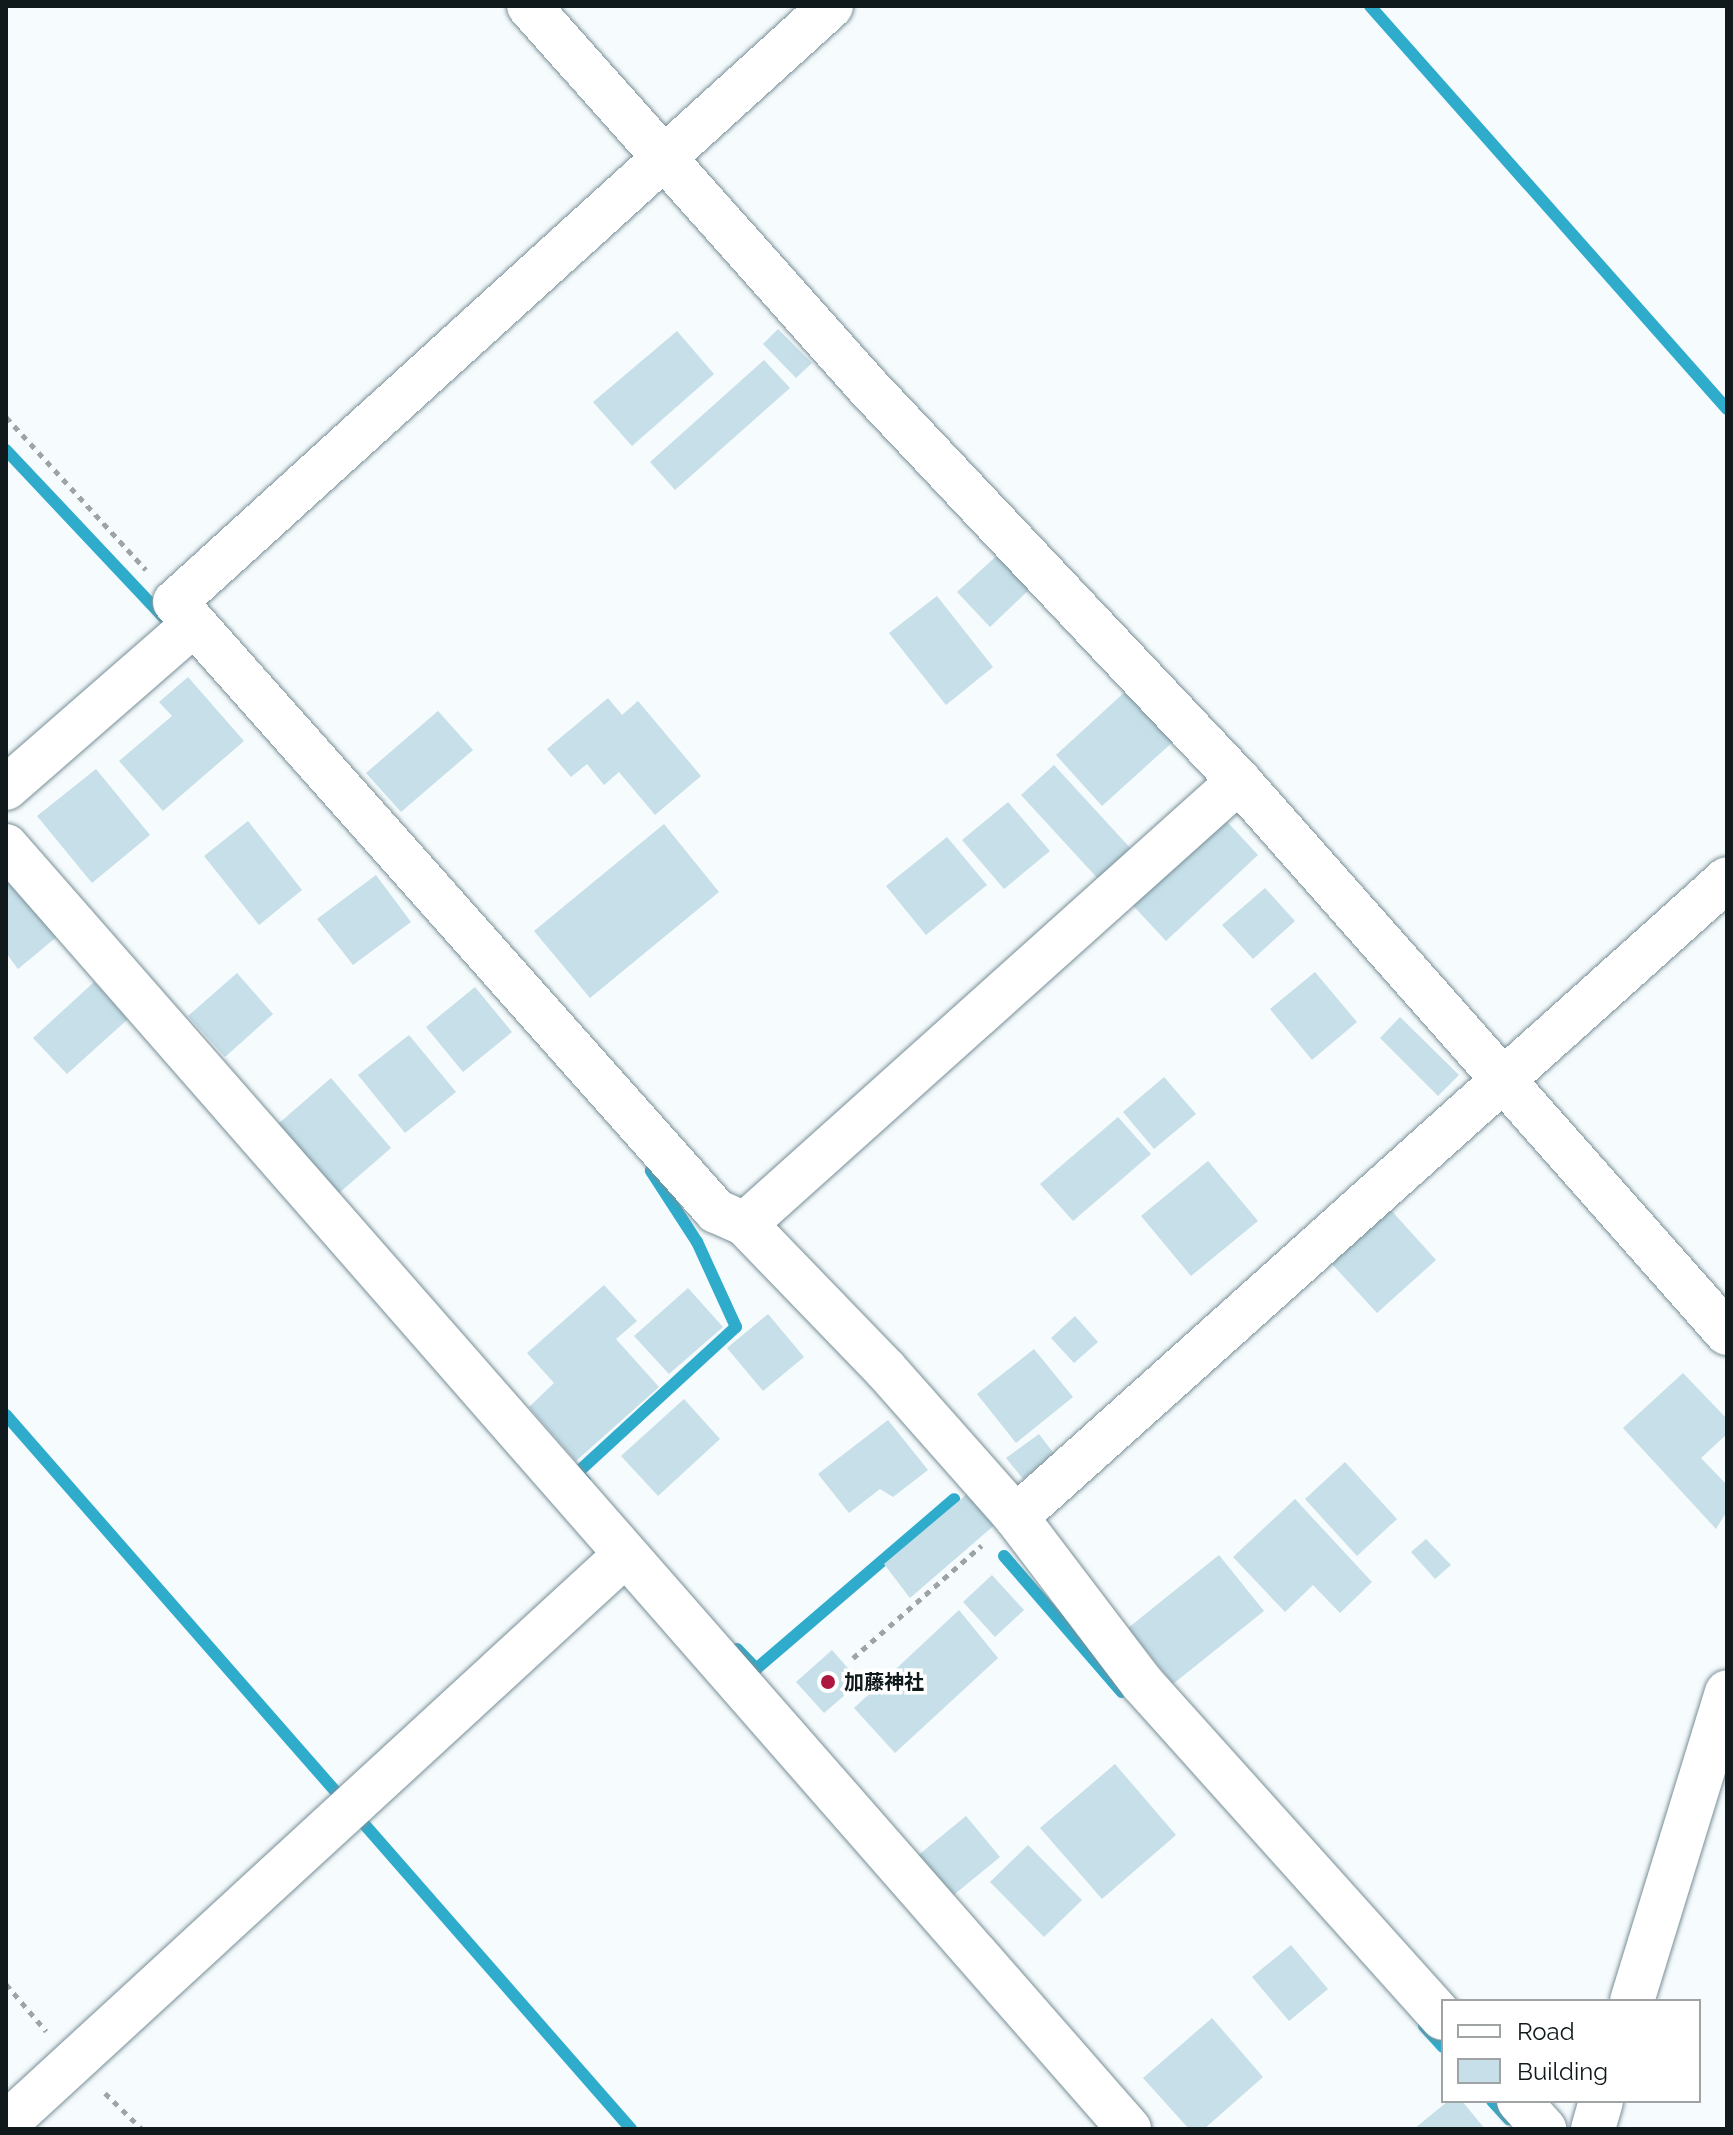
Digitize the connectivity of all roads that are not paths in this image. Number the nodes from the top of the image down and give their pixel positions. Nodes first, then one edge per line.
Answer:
1 (529, 6) edge
2 (831, 6) edge
3 (665, 154) junction
4 (183, 624) junction
5 (1239, 781) junction
6 (6, 788) edge
7 (6, 846) edge
8 (1727, 879) edge
9 (1499, 1080) junction
10 (745, 1224) junction
11 (1727, 1333) edge
12 (1016, 1517) junction
13 (625, 1555) junction
14 (1727, 1692) edge
15 (1633, 1999) edge
16 (1441, 2016) edge
17 (1521, 2103) edge
18 (1600, 2103) edge
19 (6, 2124) edge
20 (1129, 2129) edge
21 (1544, 2129) edge
22 (1593, 2129) edge

1 - 3 street
2 - 3 street
3 - 4 street
3 - 5 street
4 - 6 street
4 - 10 street
5 - 9 street
5 - 10 street
7 - 13 street
8 - 9 street
9 - 11 street
9 - 12 street
10 - 12 street
12 - 16 street
13 - 19 street
13 - 20 street
14 - 15 street
17 - 21 street
18 - 22 street

